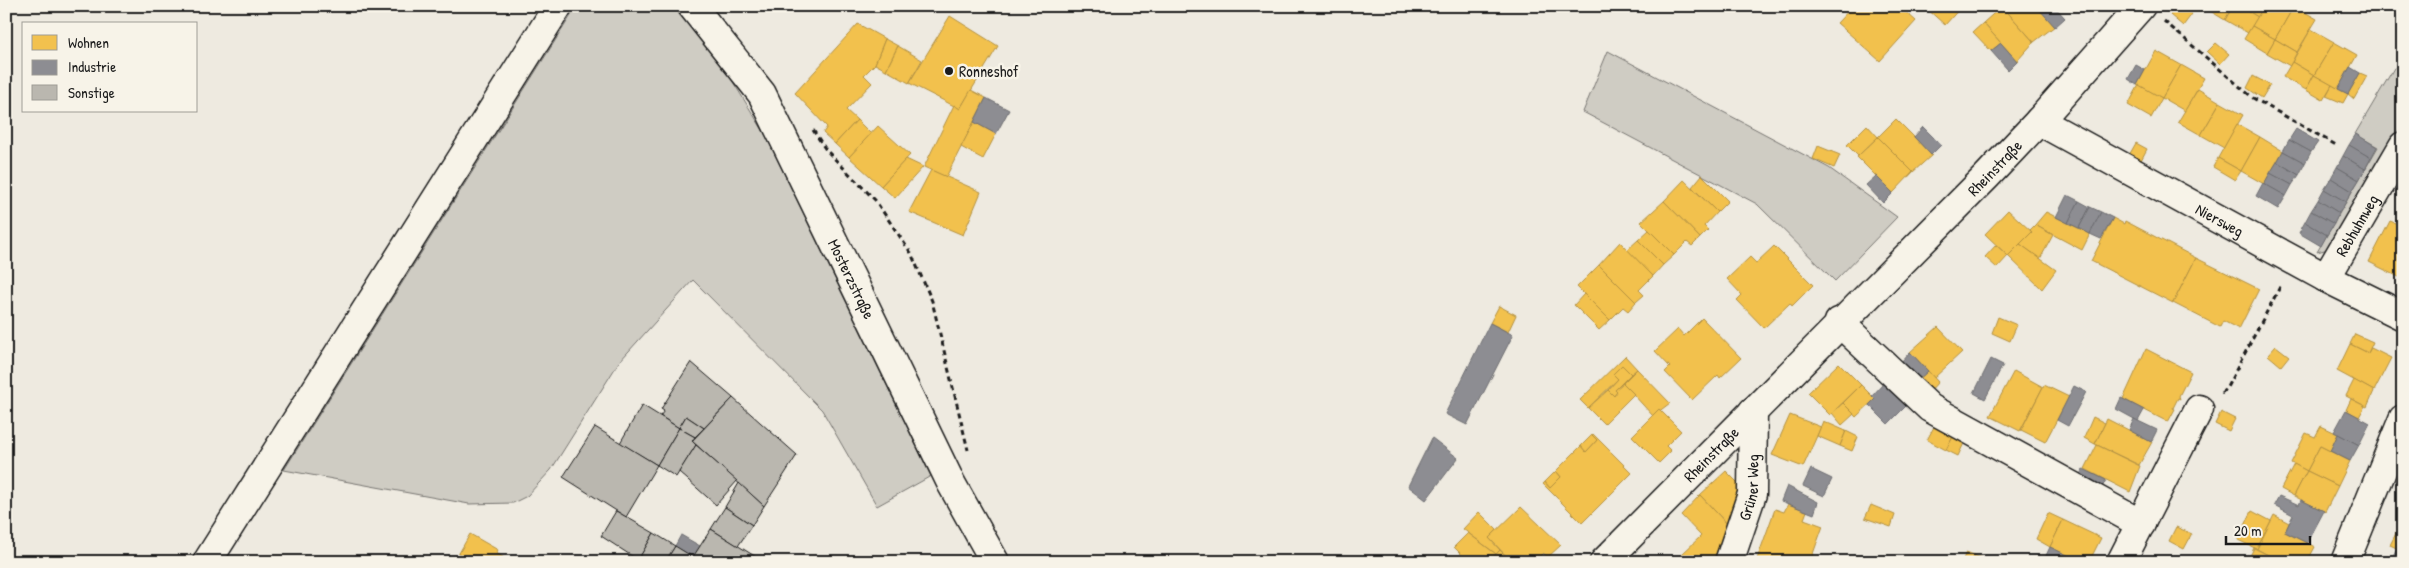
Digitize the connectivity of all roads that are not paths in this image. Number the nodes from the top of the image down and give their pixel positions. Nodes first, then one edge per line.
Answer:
1 (558, 6) edge
2 (692, 6) edge
3 (2151, 12) edge
4 (2039, 121) junction
5 (2403, 146) edge
6 (2326, 278) junction
7 (2403, 316) edge
8 (1839, 322) junction
9 (2199, 409) road end
10 (1753, 411) junction
11 (2403, 419) edge
12 (2141, 524) junction
13 (207, 562) edge
14 (995, 562) edge
15 (1604, 562) edge
16 (1729, 562) edge
17 (2121, 562) edge
18 (2346, 562) edge

1 - 13 street
2 - 14 street, Mosterzstraße
3 - 4 street, Rheinstraße
4 - 6 street, Niersweg
4 - 8 street, Rheinstraße
5 - 6 street, Rebhuhnweg
6 - 7 street, Niersweg
8 - 10 street, Rheinstraße
8 - 12 street
9 - 12 street
10 - 15 street, Rheinstraße
10 - 16 street, Grüner Weg
11 - 18 street
12 - 17 street

